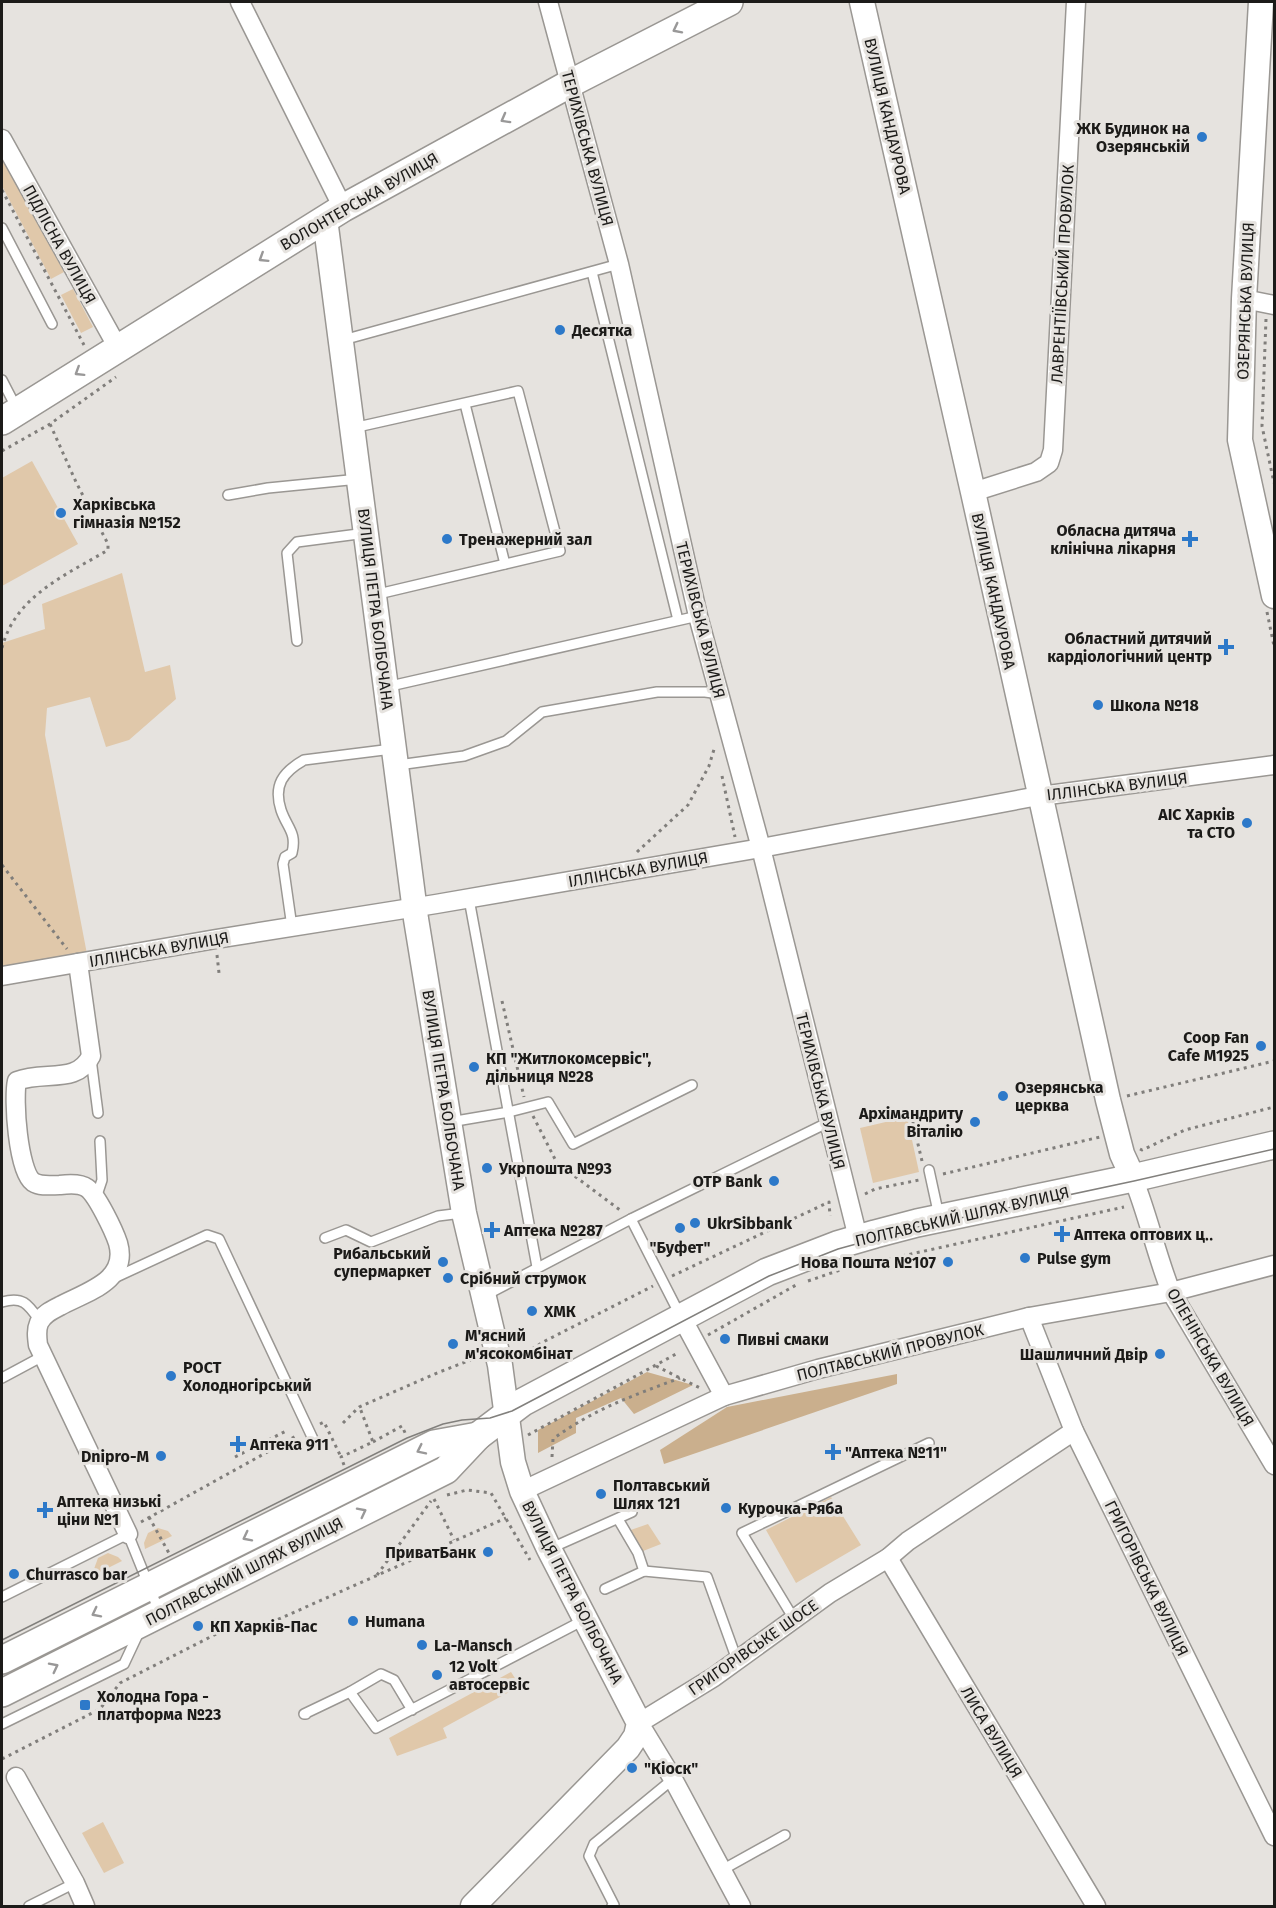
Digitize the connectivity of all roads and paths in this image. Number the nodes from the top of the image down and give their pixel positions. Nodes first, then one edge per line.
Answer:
1 (240, 2) edge
2 (548, 2) edge
3 (729, 2) edge
4 (862, 2) edge
5 (1076, 2) edge
6 (1261, 2) edge
7 (571, 83) junction
8 (4, 148) edge
9 (2, 190) edge
10 (334, 214) junction
11 (2, 228) edge
12 (619, 264) junction
13 (592, 272) junction
14 (1262, 302) edge
15 (52, 324) dead end
16 (341, 340) junction
17 (118, 348) junction
18 (86, 349) dead end
19 (2, 380) edge
20 (465, 404) junction
21 (10, 416) edge
22 (50, 424) dead end
23 (352, 428) junction
24 (359, 479) junction
25 (1275, 483) edge
26 (973, 492) junction
27 (228, 495) dead end
28 (366, 533) junction
29 (505, 564) junction
30 (374, 595) junction
31 (1275, 596) edge
32 (698, 616) junction
33 (678, 620) junction
34 (297, 640) dead end
35 (2, 648) edge
36 (386, 687) junction
37 (720, 694) junction
38 (716, 744) dead end
39 (395, 757) junction
40 (1275, 765) edge
41 (1039, 796) junction
42 (761, 848) junction
43 (631, 857) dead end
44 (2, 865) edge
45 (469, 898) junction
46 (415, 908) junction
47 (292, 927) junction
48 (78, 963) junction
49 (2, 976) edge
50 (501, 997) dead end
51 (91, 1056) junction
52 (1275, 1062) edge
53 (692, 1085) dead end
54 (1108, 1100) junction
55 (528, 1107) junction
56 (1275, 1107) edge
57 (509, 1112) junction
58 (98, 1113) dead end
59 (928, 1118) dead end
60 (449, 1122) junction
61 (829, 1122) junction
62 (1107, 1136) dead end
63 (100, 1141) dead end
64 (1275, 1145) edge
65 (1142, 1150) dead end
66 (929, 1175) junction
67 (1133, 1178) junction
68 (865, 1193) dead end
69 (96, 1198) junction
70 (829, 1203) dead end
71 (1124, 1207) dead end
72 (464, 1213) junction
73 (830, 1216) dead end
74 (631, 1218) junction
75 (940, 1219) junction
76 (325, 1238) dead end
77 (858, 1238) junction
78 (1275, 1265) edge
79 (537, 1267) junction
80 (110, 1280) junction
81 (1171, 1292) junction
82 (484, 1296) junction
83 (2, 1302) edge
84 (1029, 1317) junction
85 (682, 1318) junction
86 (40, 1321) junction
87 (703, 1338) dead end
88 (676, 1354) dead end
89 (43, 1356) junction
90 (484, 1362) dead end
91 (656, 1366) junction
92 (2, 1378) edge
93 (680, 1378) junction
94 (691, 1394) dead end
95 (724, 1396) junction
96 (359, 1407) junction
97 (506, 1414) junction
98 (343, 1423) dead end
99 (402, 1426) dead end
100 (1074, 1431) junction
101 (477, 1436) junction
102 (313, 1439) dead end
103 (373, 1442) junction
104 (928, 1443) dead end
105 (525, 1445) dead end
106 (562, 1452) dead end
107 (235, 1457) dead end
108 (552, 1457) junction
109 (545, 1460) dead end
110 (344, 1465) dead end
111 (1275, 1465) edge
112 (522, 1491) junction
113 (445, 1495) dead end
114 (632, 1512) dead end
115 (149, 1517) junction
116 (618, 1519) junction
117 (130, 1530) junction
118 (454, 1540) junction
119 (549, 1550) junction
120 (888, 1558) junction
121 (172, 1560) dead end
122 (644, 1571) junction
123 (377, 1575) junction
124 (148, 1587) junction
125 (605, 1589) dead end
126 (2, 1597) edge
127 (152, 1618) junction
128 (586, 1619) junction
129 (794, 1619) junction
130 (2, 1660) edge
131 (737, 1660) junction
132 (350, 1692) junction
133 (2, 1693) edge
134 (412, 1710) junction
135 (306, 1714) dead end
136 (639, 1722) junction
137 (2, 1724) edge
138 (2, 1760) edge
139 (16, 1777) dead end
140 (673, 1779) junction
141 (785, 1835) dead end
142 (1275, 1836) edge
143 (722, 1870) junction
144 (75, 1883) junction
145 (29, 1906) edge
146 (85, 1906) edge
147 (473, 1906) edge
148 (613, 1906) edge
149 (741, 1906) edge
150 (1096, 1906) edge

1 - 10 street, ВУЛИЦЯ ПЕТРА БОЛБОЧАНА
2 - 7 street, ТЕРИХІВСЬКА ВУЛИЦЯ
3 -> 7 main road, ВОЛОНТЕРСЬКА ВУЛИЦЯ
4 - 26 street, ВУЛИЦЯ КАНДАУРОВА
5 - 26 street, ЛАВРЕНТІЇВСЬКИЙ ПРОВУЛОК
6 - 14 street, ОЗЕРЯНСЬКА ВУЛИЦЯ
7 -> 10 main road, ВОЛОНТЕРСЬКА ВУЛИЦЯ
7 - 12 street, ТЕРИХІВСЬКА ВУЛИЦЯ
8 - 17 street, ПІДЛІСНА ВУЛИЦЯ
9 - 18 path
10 - 16 street, ВУЛИЦЯ ПЕТРА БОЛБОЧАНА
10 -> 17 main road, ВОЛОНТЕРСЬКА ВУЛИЦЯ
11 - 15 lane
12 - 13 lane
12 - 32 street, ТЕРИХІВСЬКА ВУЛИЦЯ
13 - 16 lane
13 - 33 lane
14 - 25 path
14 - 31 street, ОЗЕРЯНСЬКА ВУЛИЦЯ
16 - 23 street, ВУЛИЦЯ ПЕТРА БОЛБОЧАНА
17 -> 21 main road, ВОЛОНТЕРСЬКА ВУЛИЦЯ
19 - 21 lane
20 - 23 lane
20 - 29 lane
20 - 29 lane
22 - 35 path
23 - 24 street, ВУЛИЦЯ ПЕТРА БОЛБОЧАНА
24 - 27 lane
24 - 28 street, ВУЛИЦЯ ПЕТРА БОЛБОЧАНА
26 - 41 street, ВУЛИЦЯ КАНДАУРОВА
28 - 30 street, ВУЛИЦЯ ПЕТРА БОЛБОЧАНА
28 - 34 lane
29 - 30 lane
30 - 36 street, ВУЛИЦЯ ПЕТРА БОЛБОЧАНА
32 - 33 lane
32 - 37 street, ТЕРИХІВСЬКА ВУЛИЦЯ
33 - 36 lane
36 - 39 street, ВУЛИЦЯ ПЕТРА БОЛБОЧАНА
37 - 39 lane
37 - 42 street, ТЕРИХІВСЬКА ВУЛИЦЯ
38 - 43 path
39 - 46 street, ВУЛИЦЯ ПЕТРА БОЛБОЧАНА
39 - 47 lane
40 - 41 street, ІЛЛІНСЬКА ВУЛИЦЯ
41 - 42 street, ІЛЛІНСЬКА ВУЛИЦЯ
41 - 54 street, ВУЛИЦЯ КАНДАУРОВА
42 - 45 street, ІЛЛІНСЬКА ВУЛИЦЯ
42 - 61 street, ТЕРИХІВСЬКА ВУЛИЦЯ
44 - 48 path
45 - 46 street, ІЛЛІНСЬКА ВУЛИЦЯ
45 - 57 lane
46 - 47 street, ІЛЛІНСЬКА ВУЛИЦЯ
46 - 60 street, ВУЛИЦЯ ПЕТРА БОЛБОЧАНА
47 - 48 street, ІЛЛІНСЬКА ВУЛИЦЯ
48 - 49 street, ІЛЛІНСЬКА ВУЛИЦЯ
48 - 51 street
50 - 55 path
51 - 58 lane
51 - 69 street
52 - 54 path
53 - 55 lane
54 - 67 street, ВУЛИЦЯ КАНДАУРОВА
55 - 57 lane
55 - 74 path
56 - 65 path
57 - 60 lane
57 - 79 lane
59 - 66 path
60 - 72 street, ВУЛИЦЯ ПЕТРА БОЛБОЧАНА
61 - 74 lane
61 - 77 street, ТЕРИХІВСЬКА ВУЛИЦЯ
62 - 66 path
63 - 69 lane
64 - 67 main road, ПОЛТАВСЬКИЙ ШЛЯХ ВУЛИЦЯ
66 - 68 path
66 - 75 lane
67 - 75 main road, ПОЛТАВСЬКИЙ ШЛЯХ ВУЛИЦЯ
67 - 81 street, ОЛЕНІНСЬКА ВУЛИЦЯ
69 - 80 street
70 - 73 path
71 - 87 path
72 - 76 lane
72 - 82 street, ВУЛИЦЯ ПЕТРА БОЛБОЧАНА
74 - 79 lane
74 - 85 lane
75 - 77 main road, ПОЛТАВСЬКИЙ ШЛЯХ ВУЛИЦЯ
77 - 85 main road, ПОЛТАВСЬКИЙ ШЛЯХ ВУЛИЦЯ
78 - 81 street, ПОЛТАВСЬКИЙ ПРОВУЛОК
79 - 82 lane
80 - 86 street
80 - 102 lane
81 - 84 street, ПОЛТАВСЬКИЙ ПРОВУЛОК
81 - 111 street, ОЛЕНІНСЬКА ВУЛИЦЯ
82 - 97 street, ВУЛИЦЯ ПЕТРА БОЛБОЧАНА
83 - 86 lane
84 - 95 street, ПОЛТАВСЬКИЙ ПРОВУЛОК
84 - 100 street, ГРИГОРІВСЬКА ВУЛИЦЯ
85 - 95 street
85 - 97 main road, ПОЛТАВСЬКИЙ ШЛЯХ ВУЛИЦЯ
86 - 89 street
88 - 91 path
89 - 92 lane
89 - 117 street
90 - 96 path
91 - 93 path
91 - 105 path
93 - 94 path
93 - 108 path
95 - 112 street, ПОЛТАВСЬКИЙ ПРОВУЛОК
96 - 98 path
96 - 103 path
97 - 101 main road, ПОЛТАВСЬКИЙ ШЛЯХ ВУЛИЦЯ
97 - 112 street, ВУЛИЦЯ ПЕТРА БОЛБОЧАНА
99 - 103 path
100 - 120 street, ГРИГОРІВСЬКЕ ШОСЕ
100 - 142 street, ГРИГОРІВСЬКА ВУЛИЦЯ
101 -> 124 main road, ПОЛТАВСЬКИЙ ШЛЯХ ВУЛИЦЯ
127 -> 101 main road, ПОЛТАВСЬКИЙ ШЛЯХ ВУЛИЦЯ
103 - 110 path
104 - 129 lane
106 - 108 path
107 - 115 path
108 - 109 path
112 - 119 street, ВУЛИЦЯ ПЕТРА БОЛБОЧАНА
113 - 118 path
114 - 116 lane
115 - 117 path
115 - 121 path
116 - 119 lane
116 - 122 lane
117 - 124 lane
117 - 126 lane
118 - 123 path
118 - 123 path
119 - 128 street, ВУЛИЦЯ ПЕТРА БОЛБОЧАНА
120 - 129 street, ГРИГОРІВСЬКЕ ШОСЕ
120 - 150 street, ЛИСА ВУЛИЦЯ
122 - 125 lane
122 - 131 lane
123 - 138 path
124 - 127 lane
124 -> 130 main road, ПОЛТАВСЬКИЙ ШЛЯХ ВУЛИЦЯ
133 -> 127 main road, ПОЛТАВСЬКИЙ ШЛЯХ ВУЛИЦЯ
127 - 137 lane
128 - 134 lane
128 - 136 street, ВУЛИЦЯ ПЕТРА БОЛБОЧАНА
129 - 131 street, ГРИГОРІВСЬКЕ ШОСЕ
131 - 136 street, ГРИГОРІВСЬКЕ ШОСЕ
132 - 134 lane
132 - 134 lane
132 - 135 lane
136 - 140 street, ВУЛИЦЯ ПЕТРА БОЛБОЧАНА
136 - 147 street
139 - 144 street
140 - 143 street, ВУЛИЦЯ ПЕТРА БОЛБОЧАНА
140 - 148 lane
141 - 143 lane
143 - 149 street, ВУЛИЦЯ ПЕТРА БОЛБОЧАНА
144 - 145 lane
144 - 146 street

